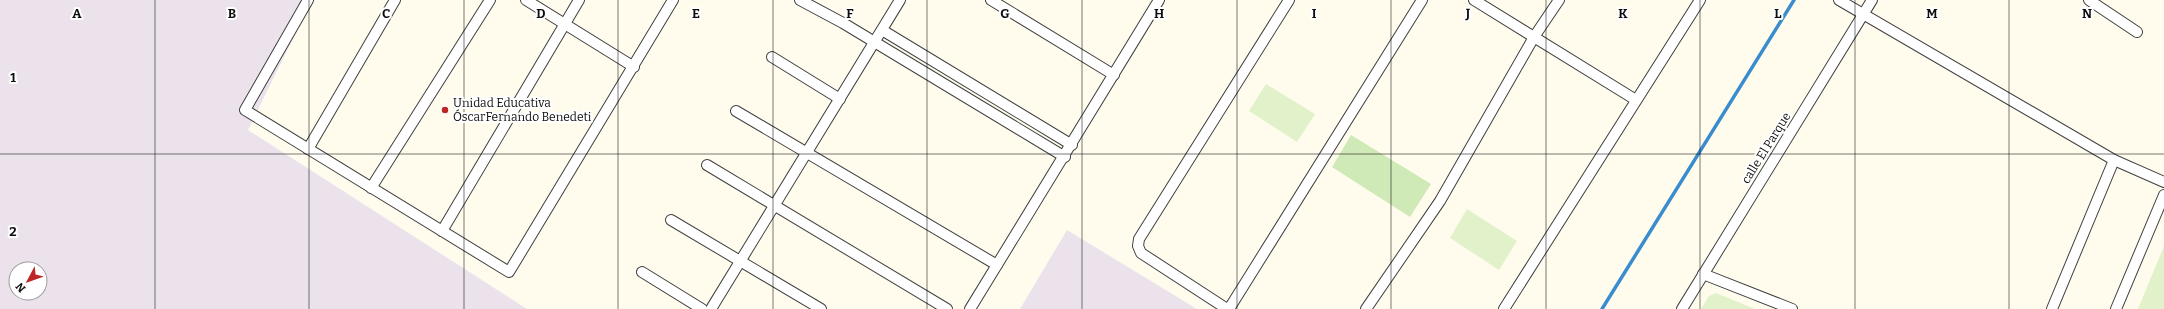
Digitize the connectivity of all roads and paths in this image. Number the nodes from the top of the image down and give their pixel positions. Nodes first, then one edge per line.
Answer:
1 (308, 0) edge
2 (394, 0) edge
3 (490, 0) edge
4 (526, 0) edge
5 (580, 0) edge
6 (673, 0) edge
7 (800, 0) edge
8 (900, 0) edge
9 (992, 0) edge
10 (1289, 0) edge
11 (1422, 0) edge
12 (1474, 0) edge
13 (1559, 0) edge
14 (1700, 0) edge
15 (1839, 0) edge
16 (1872, 0) edge
17 (2089, 0) edge
18 (1156, 1) edge
19 (1862, 14) junction
20 (565, 23) junction
21 (882, 30) junction
22 (2137, 32) dead end
23 (1534, 37) junction
24 (875, 43) junction
25 (772, 57) dead end
26 (634, 66) junction
27 (1114, 75) junction
28 (840, 100) junction
29 (1636, 100) junction
30 (736, 111) dead end
31 (1072, 145) junction
32 (308, 149) junction
33 (806, 154) junction
34 (1065, 157) junction
35 (2114, 160) junction
36 (707, 165) dead end
37 (2164, 182) edge
38 (371, 188) junction
39 (2164, 195) edge
40 (775, 206) junction
41 (671, 220) dead end
42 (442, 231) junction
43 (741, 261) junction
44 (997, 266) junction
45 (642, 272) dead end
46 (1703, 274) junction
47 (702, 309) edge
48 (711, 309) edge
49 (821, 309) edge
50 (947, 309) edge
51 (970, 309) edge
52 (1228, 309) edge
53 (1366, 309) edge
54 (1504, 309) edge
55 (1682, 309) edge
56 (1792, 309) edge
57 (2052, 309) edge
58 (2116, 309) edge

1 - 32 street
2 - 32 street
3 - 38 street
4 - 20 street
5 - 20 street
6 - 26 street
7 - 24 street
8 - 21 street
9 - 27 street
10 - 52 street
11 - 52 street
12 - 23 street
13 - 23 street
14 - 29 street
15 - 19 street
16 - 19 street, calle El Parque
17 - 22 street
18 - 27 street
19 - 35 street
19 - 46 street, calle El Parque
20 - 26 street
20 - 42 street
21 - 24 street
21 - 31 street
23 - 29 street
23 - 53 street
24 - 28 street
24 - 34 street
25 - 28 street
26 - 42 street
27 - 31 street
28 - 33 street
29 - 54 street
30 - 33 street
31 - 34 street
32 - 38 street
33 - 40 street
33 - 44 street
34 - 44 street
35 - 37 street
35 - 57 street
36 - 40 street
38 - 42 street
39 - 58 street
40 - 43 street
40 - 50 street
41 - 43 street
43 - 48 street
43 - 49 street
44 - 51 street
45 - 47 street
46 - 55 street, calle El Parque
46 - 56 street

